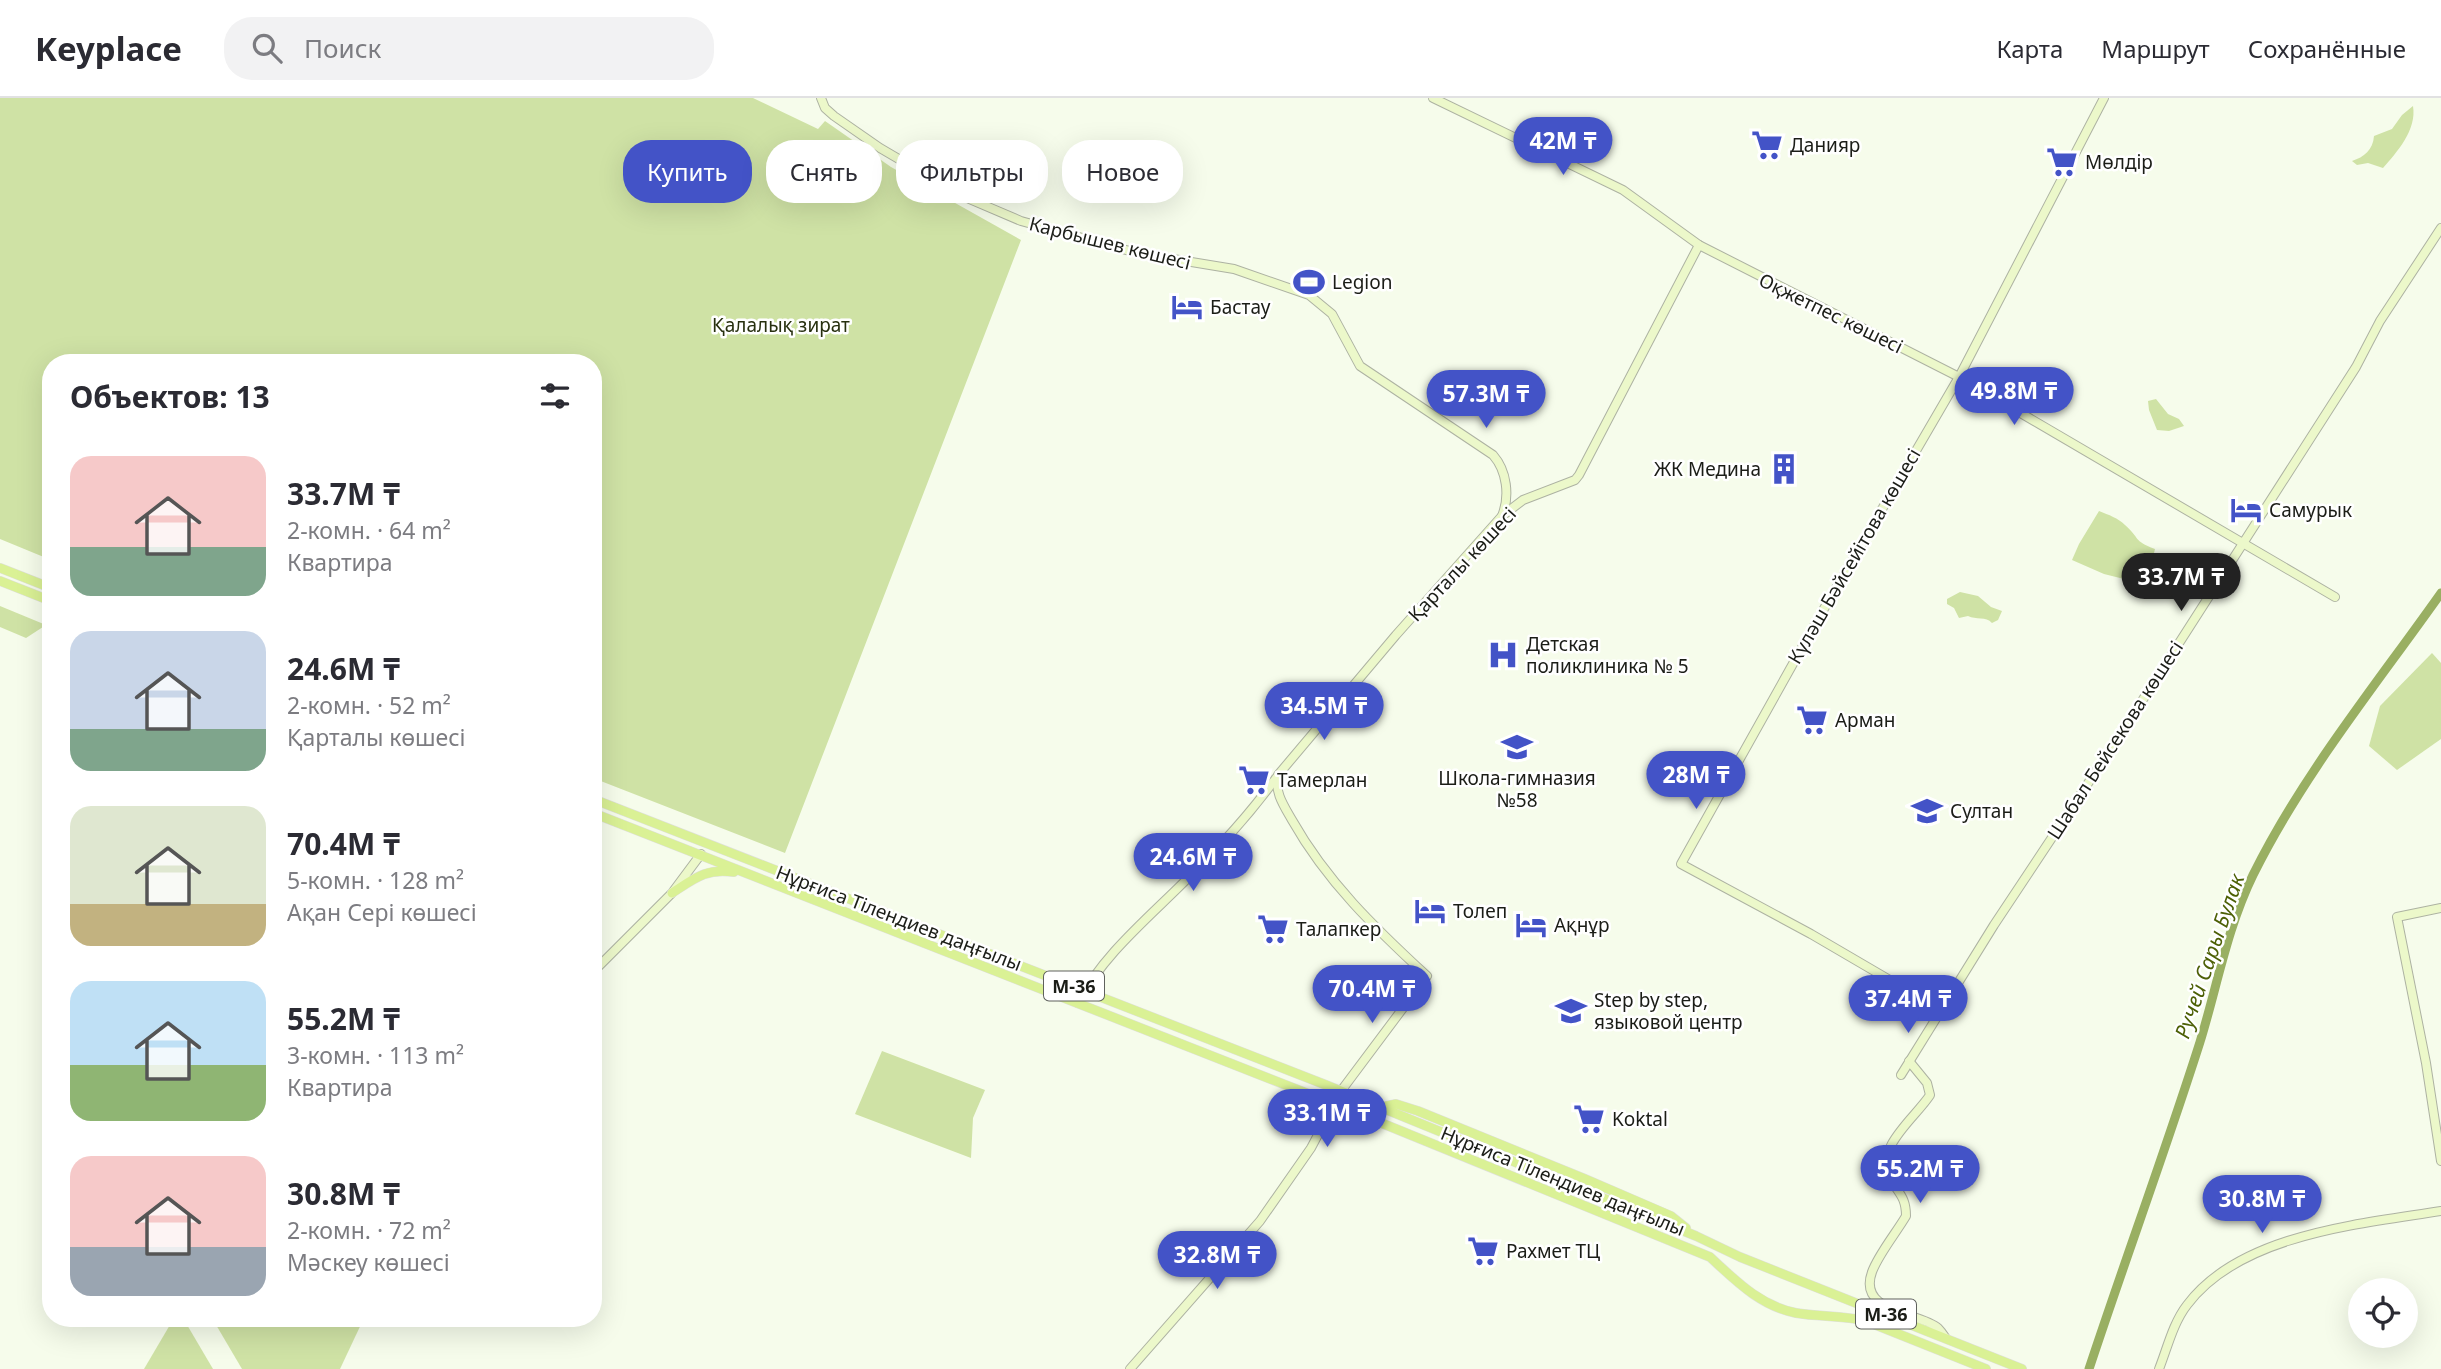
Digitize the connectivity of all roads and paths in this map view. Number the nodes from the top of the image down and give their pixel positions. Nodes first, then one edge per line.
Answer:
1 (821, 98) edge
2 (1433, 98) edge
3 (2104, 98) edge
4 (2441, 228) edge
5 (1699, 246) junction
6 (1959, 377) junction
7 (1502, 516) junction
8 (2244, 542) junction
9 (0, 568) edge
10 (0, 582) edge
11 (42, 584) edge
12 (2335, 597) dead end
13 (42, 598) edge
14 (1276, 778) junction
15 (602, 803) edge
16 (602, 816) edge
17 (701, 854) junction
18 (750, 874) junction
19 (672, 893) junction
20 (2441, 908) edge
21 (602, 963) edge
22 (1084, 990) junction
23 (1078, 1003) junction
24 (1941, 1010) junction
25 (1909, 1061) junction
26 (1901, 1075) dead end
27 (1340, 1091) junction
28 (1334, 1104) junction
29 (1382, 1107) junction
30 (1433, 1117) junction
31 (1374, 1120) junction
32 (1322, 1128) junction
33 (1452, 1136) junction
34 (2441, 1161) edge
35 (1549, 1176) junction
36 (1542, 1188) junction
37 (2441, 1211) edge
38 (1696, 1236) junction
39 (1715, 1245) junction
40 (1710, 1257) junction
41 (1945, 1337) junction
42 (1130, 1369) edge
43 (1986, 1369) edge
44 (2022, 1369) edge
45 (2160, 1369) edge

1 - 7 street, Карбышев көшесі
2 - 5 street, Оқжетпес көшесі
3 - 6 street, Күләш Бәйсейітова көшесі
4 - 8 street, Шабал Бейсекова көшесі
5 - 6 street, Оқжетпес көшесі
5 - 7 street, Қарталы көшесі
6 - 8 street, Оқжетпес көшесі
6 - 24 street, Күләш Бәйсейітова көшесі
7 - 14 street, Қарталы көшесі
8 - 12 street, Оқжетпес көшесі
8 - 24 street, Шабал Бейсекова көшесі
9 - 11 main road
10 - 13 main road
14 - 22 street, Қарталы көшесі
14 - 27 street
15 - 22 main road, Нұрғиса Тілендиев даңғылы / M-36
16 - 17 main road, Нұрғиса Тілендиев даңғылы / M-36
17 - 18 main road, Нұрғиса Тілендиев даңғылы / M-36
17 - 19 street
18 - 19 main road
18 - 23 main road, Нұрғиса Тілендиев даңғылы / M-36
19 - 21 street
20 - 34 street
22 - 23 street, Қарталы көшесі
22 - 27 main road, Нұрғиса Тілендиев даңғылы / M-36
23 - 28 main road, Нұрғиса Тілендиев даңғылы / M-36
24 - 25 street, Шабал Бейсекова көшесі
25 - 26 street, Шабал Бейсекова көшесі
25 - 41 street
27 - 28 street
27 - 29 main road, Нұрғиса Тілендиев даңғылы / M-36
28 - 31 main road, Нұрғиса Тілендиев даңғылы / M-36
28 - 32 street
29 - 30 main road
29 - 33 main road, Нұрғиса Тілендиев даңғылы / M-36
30 - 33 main road
30 - 38 main road
31 - 32 main road
31 - 36 main road, Нұрғиса Тілендиев даңғылы / M-36
32 - 42 street
33 - 35 main road, Нұрғиса Тілендиев даңғылы / M-36
35 - 36 main road
35 - 38 main road, Нұрғиса Тілендиев даңғылы / M-36
36 - 40 main road, Нұрғиса Тілендиев даңғылы / M-36
37 - 45 street
38 - 39 main road, Нұрғиса Тілендиев даңғылы / M-36
39 - 40 main road
39 - 41 main road, Нұрғиса Тілендиев даңғылы / M-36
40 - 43 main road, Нұрғиса Тілендиев даңғылы / M-36
41 - 44 main road, Нұрғиса Тілендиев даңғылы / M-36

